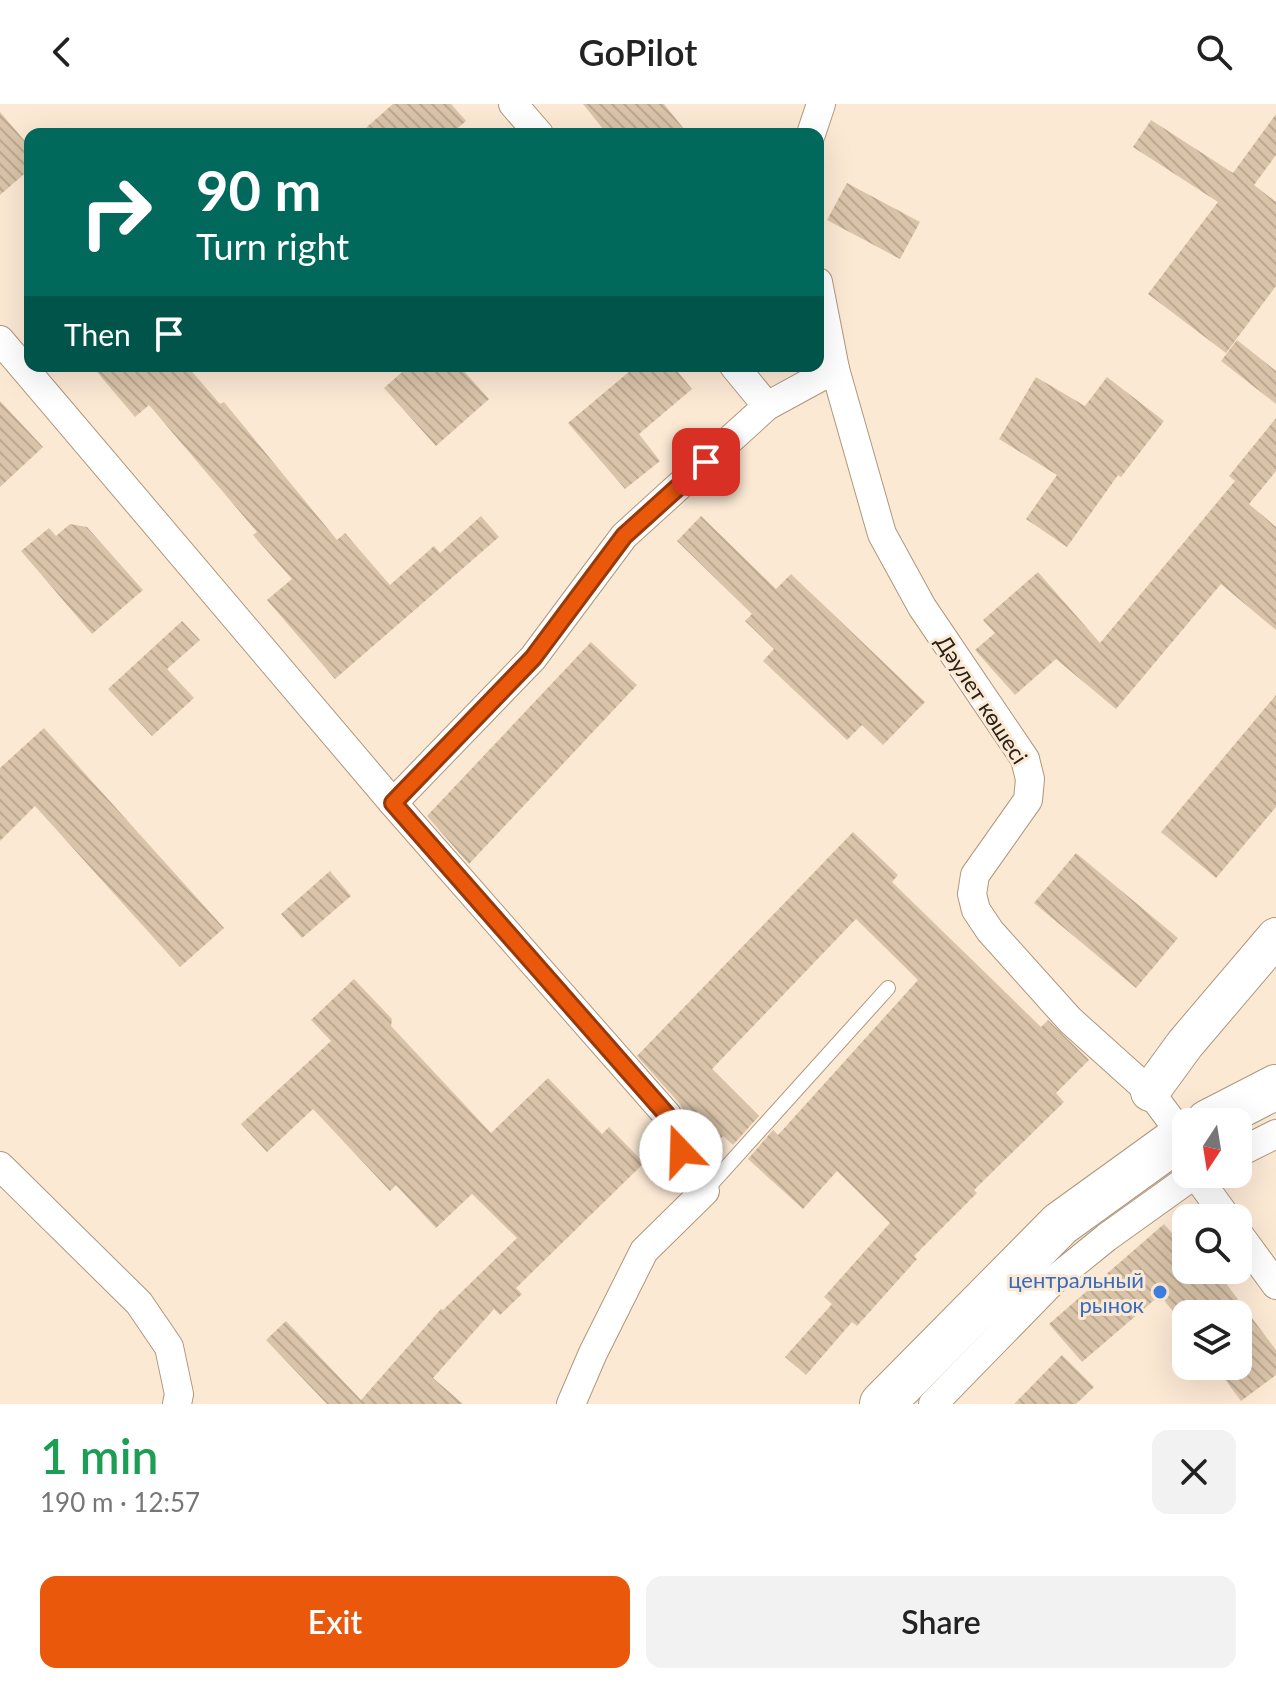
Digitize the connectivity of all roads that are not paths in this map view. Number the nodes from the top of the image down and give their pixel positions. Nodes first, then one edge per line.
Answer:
1 (513, 104) edge
2 (821, 104) edge
3 (534, 128) edge
4 (813, 128) edge
5 (824, 313) edge
6 (0, 340) edge
7 (24, 368) edge
8 (835, 369) junction
9 (27, 372) edge
10 (739, 372) edge
11 (767, 406) junction
12 (393, 803) junction
13 (1276, 937) edge
14 (888, 988) dead end
15 (1276, 1087) edge
16 (1150, 1092) junction
17 (1247, 1108) edge
18 (1172, 1121) edge
19 (1276, 1134) edge
20 (1252, 1146) edge
21 (1172, 1160) edge
22 (0, 1166) edge
23 (1172, 1180) edge
24 (705, 1191) junction
25 (1252, 1252) edge
26 (1276, 1285) edge
27 (177, 1404) edge
28 (571, 1404) edge
29 (882, 1404) edge
30 (933, 1404) edge

1 - 3 street
2 - 4 street
5 - 8 street, Дәулет көшесі
6 - 7 street
8 - 11 street
8 - 16 street, Дәулет көшесі
9 - 12 street
10 - 11 street
11 - 12 street
12 - 24 street
13 - 16 main road
14 - 24 lane
15 - 17 highway
16 - 18 street, Дәулет көшесі
19 - 20 street
21 - 29 highway
22 - 27 street
23 - 30 street
24 - 28 street
25 - 26 street

